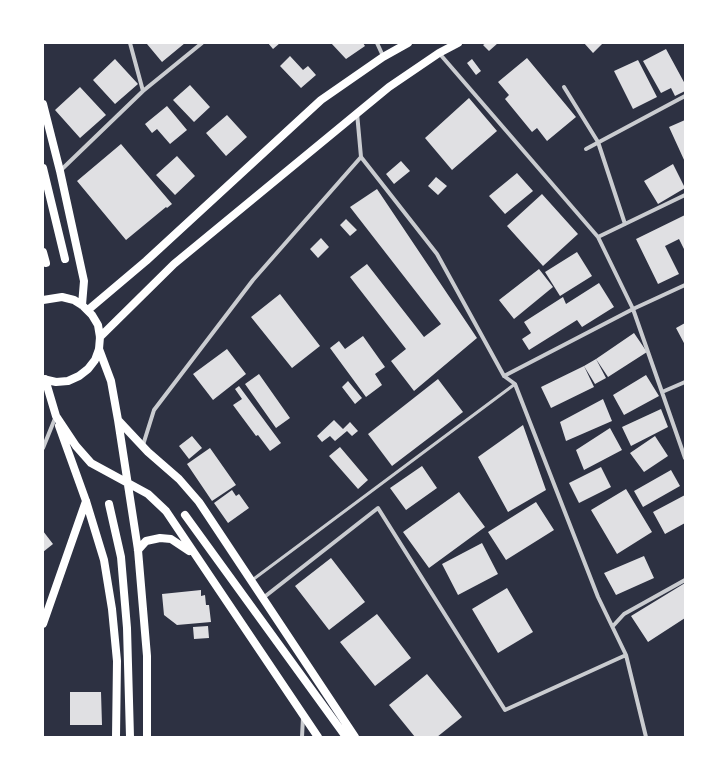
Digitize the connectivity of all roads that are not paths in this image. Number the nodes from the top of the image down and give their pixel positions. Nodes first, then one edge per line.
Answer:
1 (130, 43) edge
2 (202, 43) edge
3 (377, 43) edge
4 (408, 43) edge
5 (458, 43) edge
6 (439, 53) junction
7 (383, 57) junction
8 (564, 88) dead end
9 (143, 91) junction
10 (685, 96) edge
11 (43, 104) edge
12 (357, 113) junction
13 (598, 142) junction
14 (586, 149) dead end
15 (361, 157) junction
16 (43, 168) edge
17 (60, 171) junction
18 (685, 195) edge
19 (625, 224) junction
20 (598, 237) junction
21 (43, 252) edge
22 (65, 259) dead end
23 (46, 264) dead end
24 (685, 285) edge
25 (43, 300) edge
26 (85, 308) junction
27 (633, 309) junction
28 (100, 337) junction
29 (99, 349) junction
30 (504, 376) junction
31 (44, 379) edge
32 (685, 382) edge
33 (515, 384) junction
34 (662, 392) junction
35 (56, 416) junction
36 (118, 420) junction
37 (142, 446) junction
38 (43, 448) edge
39 (685, 458) edge
40 (126, 481) junction
41 (86, 501) junction
42 (109, 504) dead end
43 (185, 515) dead end
44 (138, 550) junction
45 (194, 555) junction
46 (685, 580) edge
47 (252, 581) junction
48 (263, 598) junction
49 (43, 624) edge
50 (613, 626) junction
51 (626, 655) junction
52 (304, 715) junction
53 (116, 737) edge
54 (130, 737) edge
55 (147, 737) edge
56 (302, 737) edge
57 (318, 737) edge
58 (346, 737) edge
59 (355, 737) edge
60 (646, 737) edge

1 - 9 street
2 - 9 street
3 - 7 street
4 - 7 main road
5 - 6 main road
6 - 12 main road
6 - 20 street
7 - 26 main road
8 - 13 street
9 - 17 street
10 - 13 street
11 - 17 main road
12 - 15 street
12 - 28 main road
13 - 14 street
13 - 19 street
15 - 30 street
15 - 37 street
16 - 22 main road
17 - 26 main road
18 - 19 street
19 - 20 street
20 - 27 street
21 - 23 main road
24 - 27 street
25 - 26 main road
26 - 28 main road
27 - 30 street
27 - 34 street
28 - 29 main road
29 - 31 main road
29 - 36 main road
30 - 33 street
31 - 35 main road
32 - 34 street
33 - 47 lane
33 - 50 street
34 - 39 street
35 - 38 street
35 - 40 main road
35 - 41 main road
36 - 37 main road
36 - 40 main road
37 - 47 main road
40 - 44 main road
40 - 45 main road
41 - 49 main road
41 - 53 main road
42 - 54 main road
43 - 58 main road
44 - 45 main road
44 - 55 main road
45 - 52 main road
46 - 50 street
47 - 48 main road
48 - 51 street
48 - 59 main road
50 - 51 street
51 - 60 street
52 - 56 street
52 - 57 main road

